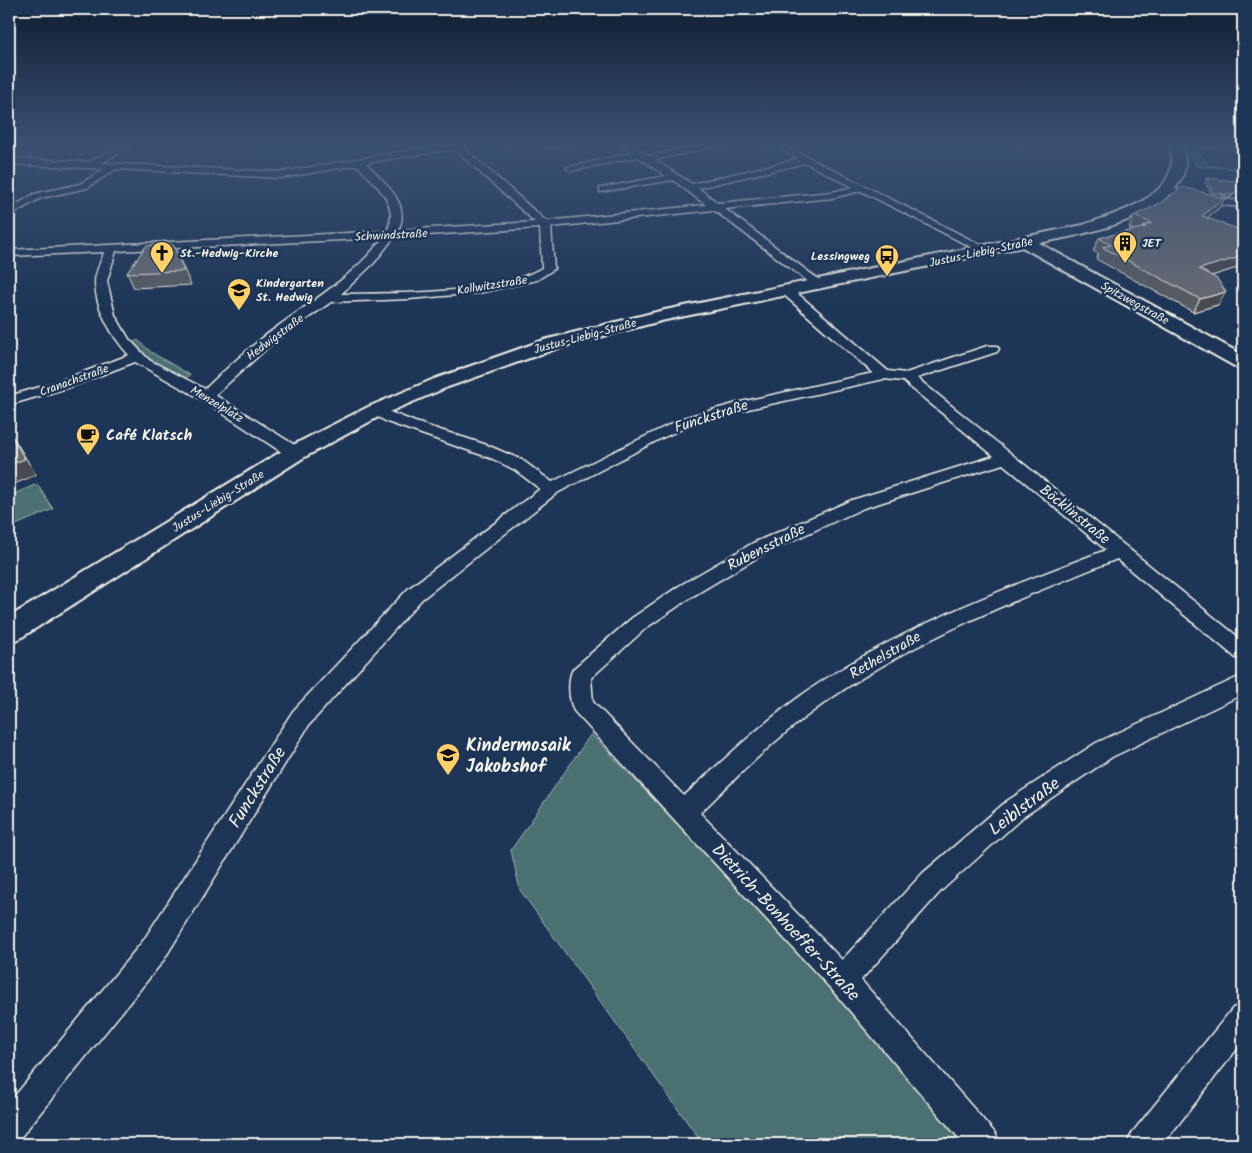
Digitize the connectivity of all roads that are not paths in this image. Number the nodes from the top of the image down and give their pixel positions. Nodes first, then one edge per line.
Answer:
1 (35, 198) edge
2 (391, 198) edge
3 (515, 198) edge
4 (705, 198) edge
5 (805, 198) edge
6 (882, 198) edge
7 (1156, 198) edge
8 (1198, 198) edge
9 (1243, 204) edge
10 (717, 207) junction
11 (9, 213) edge
12 (545, 225) junction
13 (391, 234) junction
14 (961, 237) joint
15 (1028, 243) junction
16 (111, 250) junction
17 (987, 251) junction
18 (9, 253) edge
19 (818, 285) junction
20 (787, 291) junction
21 (328, 298) junction
22 (992, 349) dead end
23 (138, 356) junction
24 (1243, 363) edge
25 (884, 375) junction
26 (907, 376) junction
27 (206, 396) junction
28 (9, 401) edge
29 (375, 411) junction
30 (296, 453) junction
31 (1006, 458) junction
32 (551, 489) junction
33 (1120, 551) junction
34 (9, 631) edge
35 (1243, 652) edge
36 (1243, 684) edge
37 (582, 705) joint
38 (683, 813) junction
39 (842, 980) junction
40 (1243, 1018) edge
41 (9, 1127) edge
42 (984, 1144) edge
43 (1143, 1144) edge

1 - 11 street
2 - 13 street, Hedwigstraße
3 - 12 street
4 - 10 street
5 - 10 street, Schwindstraße
6 - 14 street
7 - 15 main road, Justus-Liebig-Straße
8 - 9 street
10 - 12 street, Schwindstraße
10 - 19 street
12 - 13 street, Schwindstraße
12 - 21 street, Kollwitzstraße
13 - 16 street, Schwindstraße
13 - 21 street, Hedwigstraße
14 - 17 street
15 - 17 main road, Justus-Liebig-Straße
15 - 24 main road, Spitzwegstraße
16 - 18 street, Schwindstraße
16 - 23 street, Menzelplatz
17 - 19 main road, Justus-Liebig-Straße
19 - 20 main road, Justus-Liebig-Straße
20 - 25 street
20 - 29 main road, Justus-Liebig-Straße
21 - 27 street, Hedwigstraße
22 - 26 street
23 - 27 street, Menzelplatz
23 - 28 street, Cranachstraße
25 - 26 street
25 - 32 street, Funckstraße
26 - 31 street, Böcklinstraße
27 - 30 street, Menzelplatz
29 - 30 main road, Justus-Liebig-Straße
29 - 32 street
30 - 34 main road, Justus-Liebig-Straße
31 - 33 street, Böcklinstraße
31 - 37 street, Rubensstraße
32 - 41 street, Funckstraße
33 - 35 street, Böcklinstraße
33 - 38 street, Rethelstraße
36 - 39 street, Leiblstraße
37 - 38 street, Dietrich-Bonhoeffer-Straße
38 - 39 street, Dietrich-Bonhoeffer-Straße
39 - 42 street, Dietrich-Bonhoeffer-Straße
40 - 43 street

